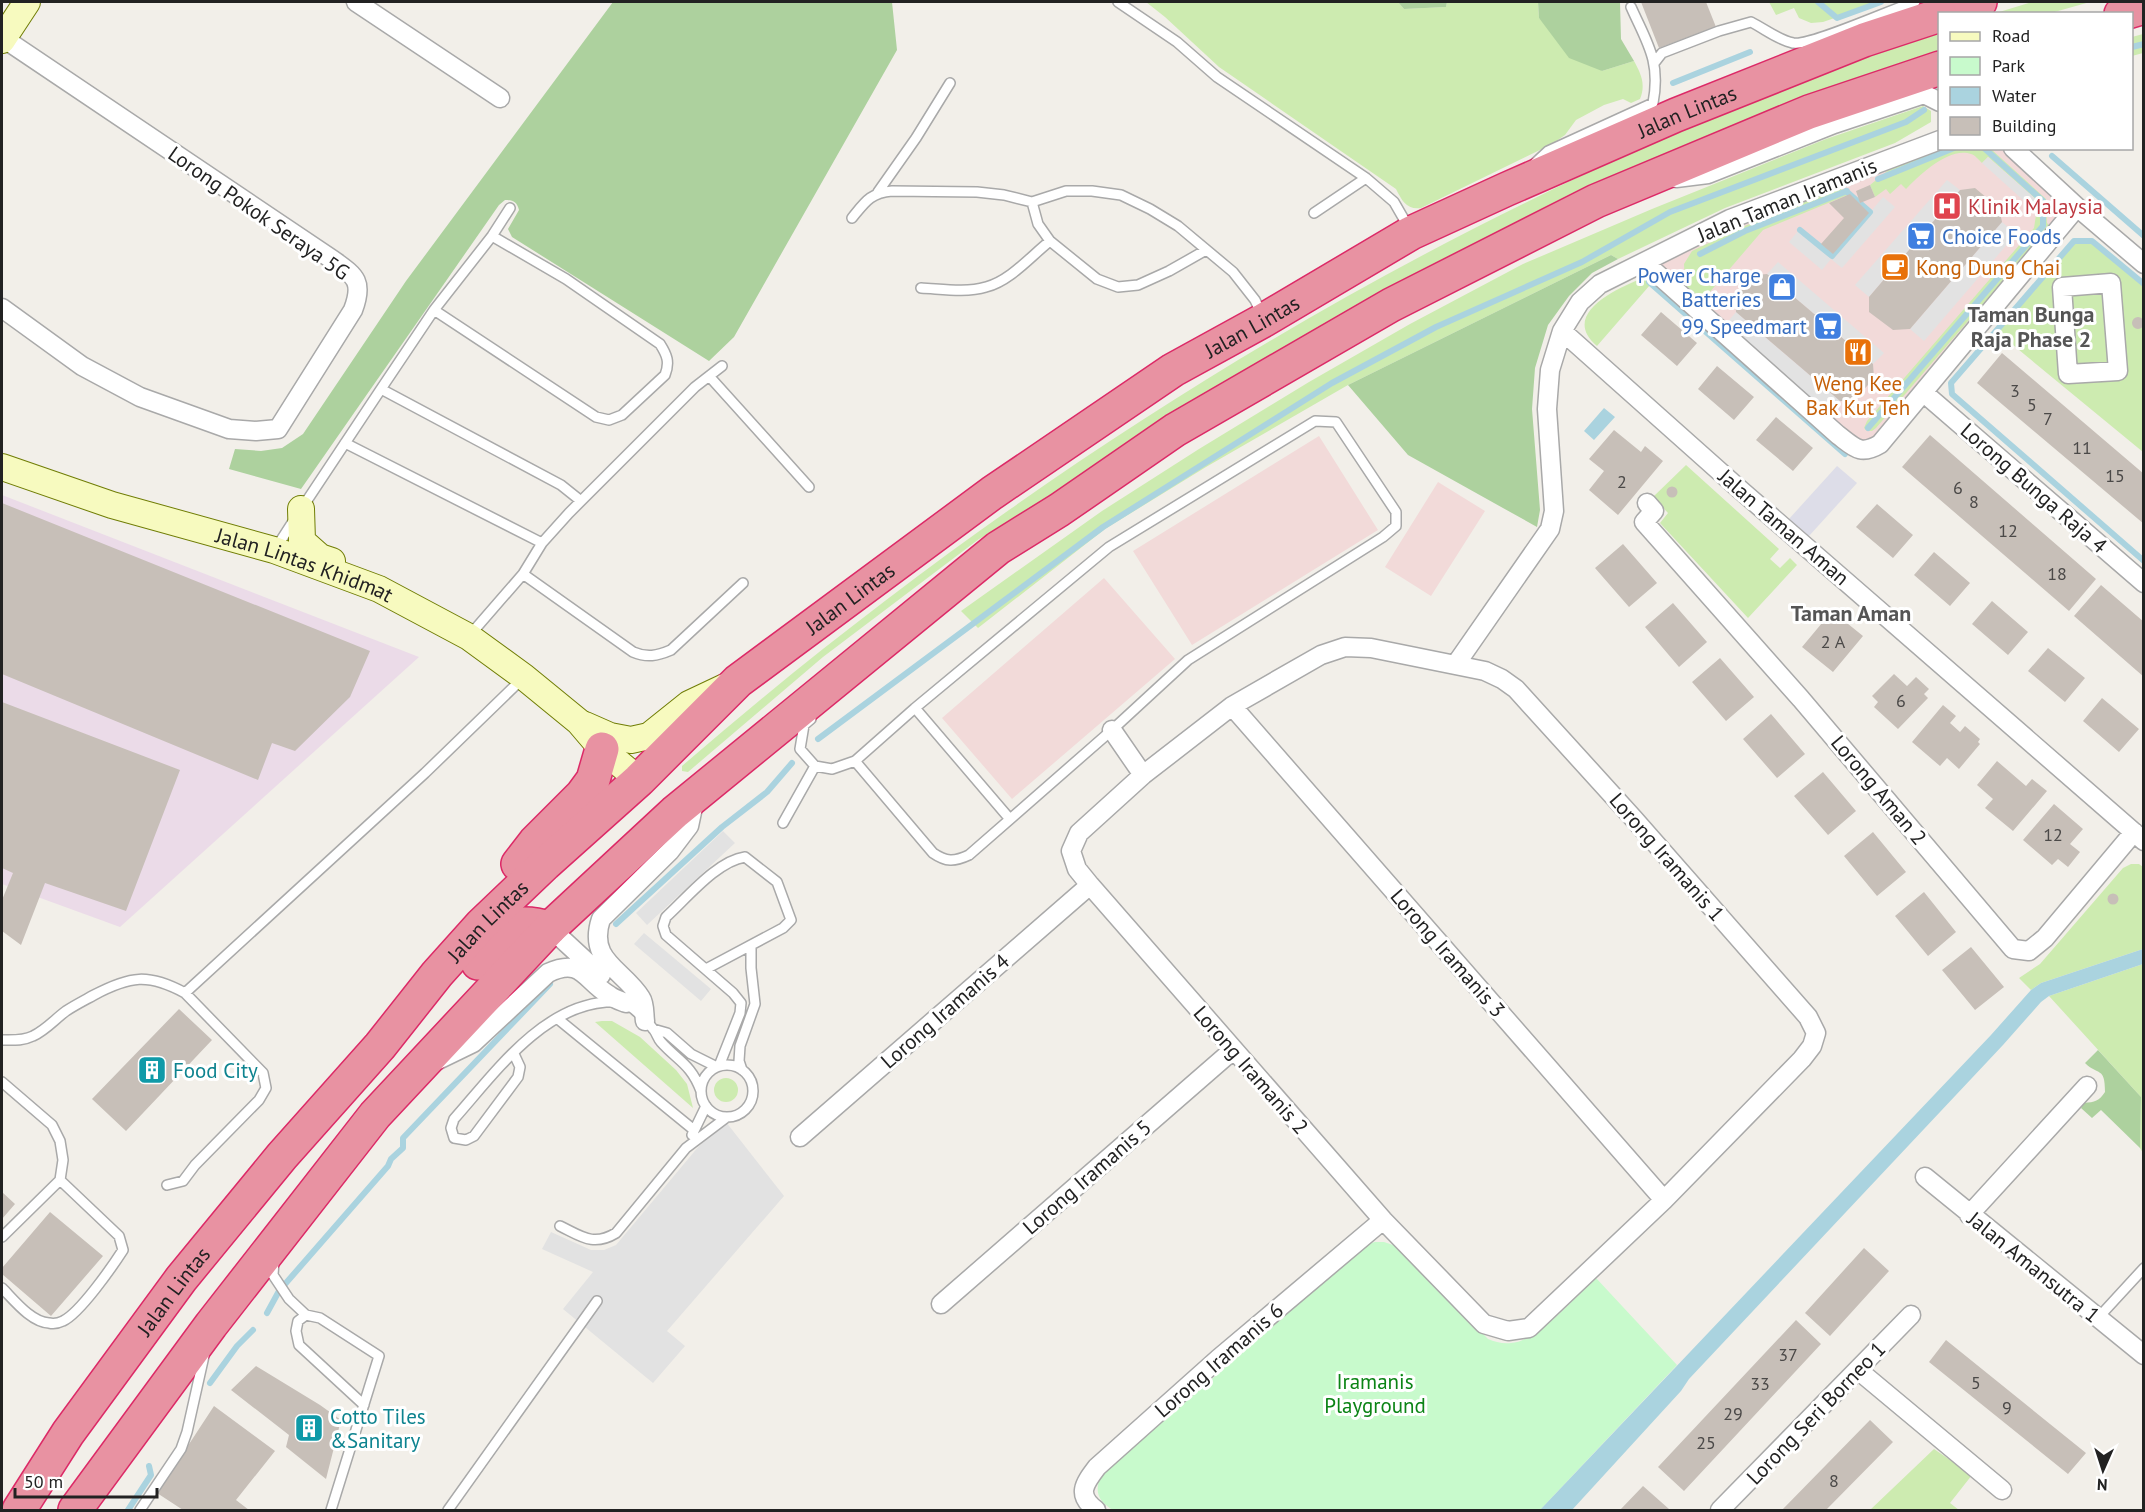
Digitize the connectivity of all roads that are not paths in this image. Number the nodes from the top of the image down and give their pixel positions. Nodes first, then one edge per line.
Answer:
1 (27, 2) edge
2 (356, 2) edge
3 (1118, 2) edge
4 (1916, 2) edge
5 (1980, 2) edge
6 (1631, 7) dead end
7 (2144, 7) edge
8 (1950, 12) edge
9 (2128, 12) edge
10 (1938, 16) edge
11 (2, 39) edge
12 (1655, 62) junction
13 (1938, 69) edge
14 (950, 83) dead end
15 (500, 98) dead end
16 (1938, 101) edge
17 (1938, 141) edge
18 (2015, 150) edge
19 (1366, 178) junction
20 (1641, 182) junction
21 (1507, 189) junction
22 (878, 192) junction
23 (1032, 202) junction
24 (2077, 207) junction
25 (510, 208) dead end
26 (1314, 213) dead end
27 (852, 218) dead end
28 (1411, 233) junction
29 (492, 236) junction
30 (1050, 241) junction
31 (1206, 250) junction
32 (1645, 263) junction
33 (2144, 264) edge
34 (921, 288) dead end
35 (2, 309) edge
36 (434, 310) junction
37 (1264, 320) junction
38 (1562, 331) junction
39 (722, 366) dead end
40 (2118, 371) joint
41 (709, 376) junction
42 (381, 389) junction
43 (1924, 393) junction
44 (345, 442) junction
45 (2, 467) edge
46 (809, 487) dead end
47 (581, 501) junction
48 (1647, 502) dead end
49 (301, 509) junction
50 (542, 543) junction
51 (998, 548) junction
52 (274, 550) junction
53 (523, 574) junction
54 (743, 583) dead end
55 (2144, 583) edge
56 (379, 589) junction
57 (469, 637) junction
58 (1456, 664) junction
59 (524, 677) junction
60 (738, 681) junction
61 (1232, 706) junction
62 (915, 708) junction
63 (822, 710) dead end
64 (579, 722) junction
65 (1112, 730) junction
66 (602, 749) junction
67 (855, 761) junction
68 (815, 766) junction
69 (1143, 775) junction
70 (639, 780) junction
71 (696, 797) junction
72 (1010, 818) junction
73 (783, 823) dead end
74 (2139, 837) edge
75 (1090, 885) junction
76 (482, 925) junction
77 (550, 928) junction
78 (751, 946) junction
79 (706, 969) junction
80 (185, 993) junction
81 (626, 1004) junction
82 (558, 1018) junction
83 (649, 1025) junction
84 (2, 1040) edge
85 (1233, 1050) junction
86 (514, 1054) junction
87 (718, 1067) junction
88 (420, 1070) junction
89 (742, 1070) junction
90 (2, 1082) edge
91 (2087, 1086) dead end
92 (701, 1091) junction
93 (706, 1106) junction
94 (727, 1117) junction
95 (694, 1130) junction
96 (800, 1137) dead end
97 (686, 1148) junction
98 (1924, 1178) dead end
99 (60, 1180) junction
100 (167, 1185) dead end
101 (1664, 1200) junction
102 (1969, 1215) junction
103 (1383, 1220) junction
104 (560, 1226) dead end
105 (224, 1227) junction
106 (2, 1237) edge
107 (275, 1243) junction
108 (2144, 1268) edge
109 (2, 1288) edge
110 (597, 1301) dead end
111 (941, 1304) dead end
112 (306, 1315) junction
113 (1911, 1315) dead end
114 (2098, 1318) junction
115 (211, 1325) junction
116 (1529, 1328) joint
117 (2144, 1355) edge
118 (1858, 1370) junction
119 (364, 1405) junction
120 (2002, 1490) dead end
121 (19, 1510) edge
122 (75, 1510) edge
123 (140, 1510) edge
124 (331, 1510) edge
125 (448, 1510) edge
126 (1096, 1510) edge
127 (1720, 1510) edge

1 - 11 street
2 - 15 street
3 - 19 lane
4 - 12 lane
5 - 8 highway
6 - 12 lane
7 - 9 highway
10 - 21 highway, Jalan Lintas
11 - 35 street, Lorong Pokok Seraya 5G
12 - 21 lane
13 - 20 highway
14 - 22 lane
16 - 20 street
17 - 32 street, Jalan Taman Iramanis
18 - 24 street
19 - 26 lane
19 - 28 lane
20 - 51 highway
21 - 28 highway, Jalan Lintas
22 - 23 lane
22 - 27 lane
23 - 30 lane
23 - 31 lane
24 - 33 street
24 - 43 street
25 - 29 lane
28 - 37 highway, Jalan Lintas
29 - 36 lane
29 - 36 lane
30 - 31 lane
30 - 34 lane
31 - 37 lane
32 - 38 street, Jalan Taman Iramanis
32 - 43 street
36 - 42 lane
37 - 60 highway, Jalan Lintas
38 - 58 street, Jalan Taman Iramanis
38 - 74 street, Jalan Taman Aman
39 - 41 lane
40 - 40 street
41 - 46 lane
41 - 47 lane
42 - 44 lane
42 - 47 lane
43 - 55 street, Lorong Bunga Raja 4
44 - 49 lane
44 - 50 lane
45 - 52 street, Jalan Lintas Khidmat
47 - 50 lane
48 - 74 street, Lorong Aman 2
49 - 52 lane
49 - 56 street
50 - 53 lane
51 - 70 highway
51 - 71 highway
52 - 56 street, Jalan Lintas Khidmat
53 - 54 lane
53 - 57 lane
56 - 57 street, Jalan Lintas Khidmat
57 - 59 street, Jalan Lintas Khidmat
58 - 61 street, Lorong Iramanis 1
58 - 101 street, Lorong Iramanis 1
59 - 64 street, Jalan Lintas Khidmat
59 - 80 lane
60 - 64 street
60 - 70 highway, Jalan Lintas
61 - 69 street, Lorong Iramanis 1
61 - 101 street, Lorong Iramanis 3
62 - 65 lane
62 - 67 lane
62 - 72 lane
63 - 68 lane
64 - 66 street
65 - 69 street
65 - 72 lane
66 - 70 street
66 - 76 highway
67 - 68 lane
67 - 72 lane
68 - 73 lane
69 - 75 street, Lorong Iramanis 2
70 - 76 highway, Jalan Lintas
71 - 77 highway
71 - 83 street
75 - 85 street, Lorong Iramanis 2
75 - 96 street, Lorong Iramanis 4
76 - 105 highway, Jalan Lintas
77 - 81 street
77 - 88 highway
77 - 105 highway
78 - 79 lane
78 - 79 lane
78 - 89 lane
79 - 87 lane
80 - 84 lane
80 - 100 lane
81 - 82 lane
81 - 83 lane
81 - 88 street
82 - 86 lane
82 - 95 lane
83 - 87 lane
83 - 92 lane
85 - 103 street, Lorong Iramanis 2
85 - 111 street, Lorong Iramanis 5
86 - 86 lane
87 - 89 lane
87 - 92 lane
88 - 107 highway
89 - 94 lane
90 - 99 lane
91 - 102 street
92 - 93 lane
93 - 94 lane
93 - 95 lane
94 - 97 lane
95 - 97 lane
97 - 104 lane
98 - 102 street, Jalan Amansutra 1
99 - 106 lane
99 - 109 lane
101 - 116 street, Lorong Iramanis 1
102 - 114 street, Jalan Amansutra 1
103 - 116 street, Lorong Iramanis 2
103 - 126 street, Lorong Iramanis 6
105 - 121 highway, Jalan Lintas
107 - 112 lane
107 - 115 highway
108 - 114 lane
110 - 125 lane
112 - 119 lane
112 - 119 lane
113 - 118 street, Lorong Seri Borneo 1
114 - 117 street, Jalan Amansutra 1
115 - 122 highway
115 - 123 lane
118 - 120 street
118 - 127 street, Lorong Seri Borneo 1
119 - 124 lane

